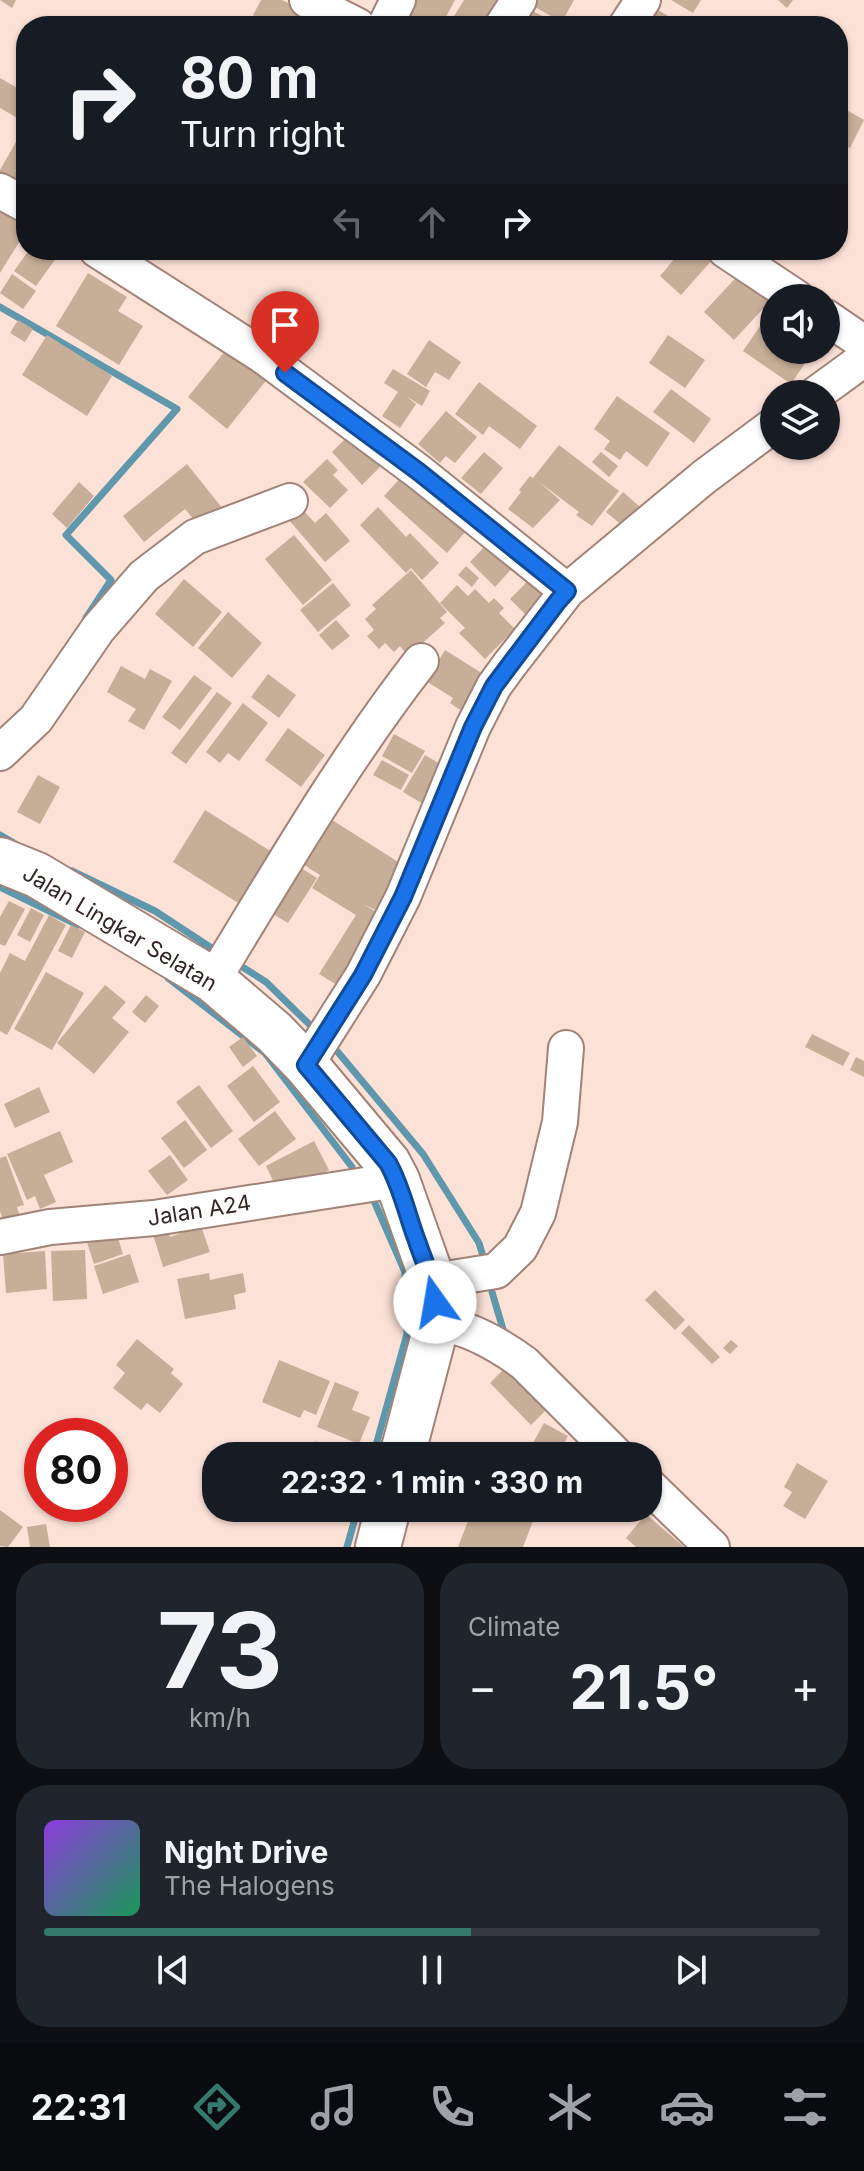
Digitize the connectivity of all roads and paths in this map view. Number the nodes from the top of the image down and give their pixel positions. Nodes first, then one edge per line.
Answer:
1 (307, 0) edge
2 (338, 16) edge
3 (113, 260) edge
4 (740, 260) edge
5 (776, 284) edge
6 (840, 327) edge
7 (864, 343) edge
8 (864, 359) edge
9 (835, 380) edge
10 (760, 435) edge
11 (290, 501) dead end
12 (567, 591) junction
13 (421, 661) dead end
14 (0, 753) edge
15 (0, 860) edge
16 (213, 980) junction
17 (566, 1048) dead end
18 (306, 1065) junction
19 (397, 1180) junction
20 (0, 1237) edge
21 (435, 1302) junction
22 (405, 1442) edge
23 (603, 1442) edge
24 (662, 1499) edge
25 (384, 1522) edge
26 (378, 1547) edge
27 (712, 1547) edge

1 - 2 street
3 - 12 street
4 - 5 street
6 - 7 street
8 - 9 street
10 - 12 street
11 - 14 street
12 - 18 street
13 - 16 street
15 - 16 highway, Jalan Lingkar Selatan
16 - 18 highway, Jalan Lingkar Selatan
17 - 21 street
18 - 19 highway, Jalan Lingkar Selatan
19 - 20 street, Jalan A24
19 - 21 highway, Jalan Lingkar Selatan
21 - 22 highway
21 - 23 street
24 - 27 street
25 - 26 highway

